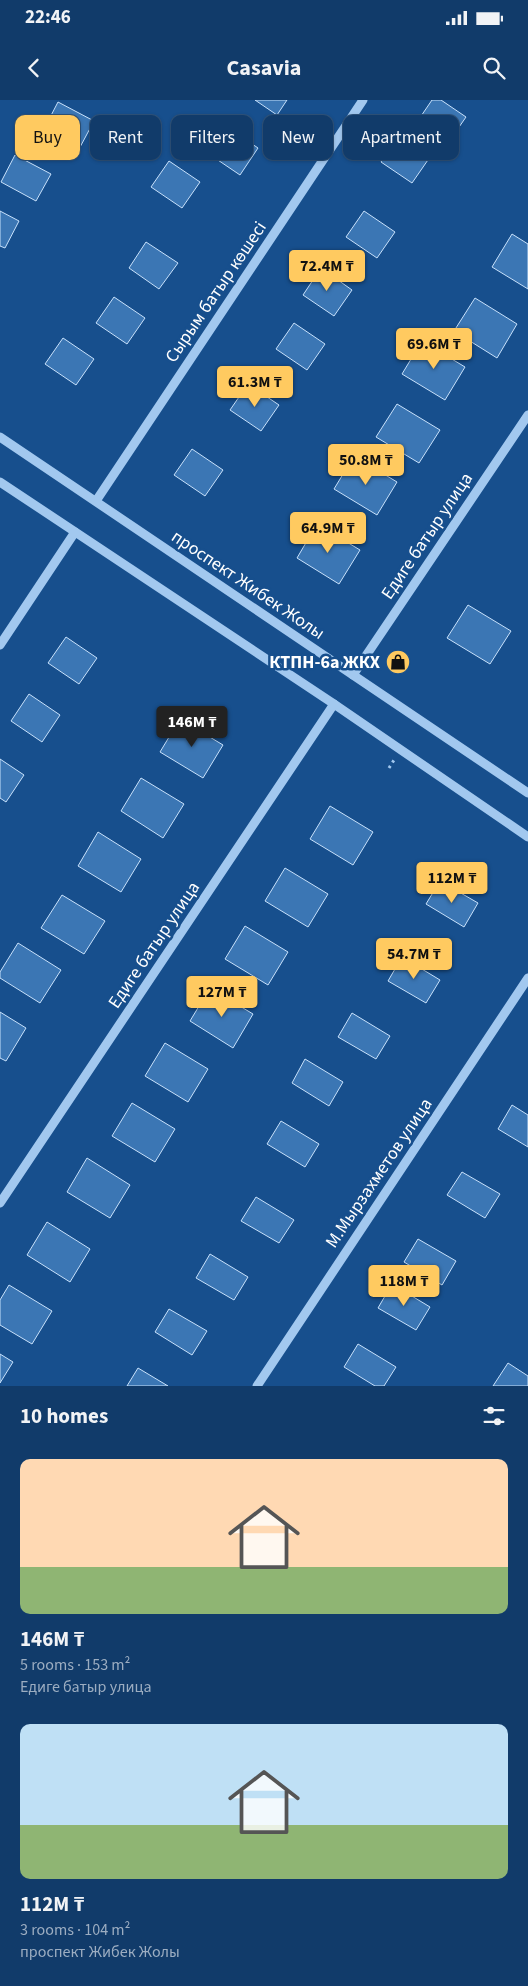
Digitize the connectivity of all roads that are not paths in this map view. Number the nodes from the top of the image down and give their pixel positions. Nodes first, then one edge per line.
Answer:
1 (363, 100) edge
2 (528, 414) edge
3 (0, 437) edge
4 (0, 482) edge
5 (96, 502) junction
6 (75, 532) junction
7 (0, 645) edge
8 (353, 675) junction
9 (334, 704) junction
10 (528, 793) edge
11 (528, 837) edge
12 (528, 978) edge
13 (0, 1203) edge
14 (257, 1386) edge

1 - 5 street, Сырым батыр көшесі
2 - 8 street, Едиге батыр улица
3 - 5 street, проспект Жибек Жолы
4 - 6 street
5 - 8 street, проспект Жибек Жолы
6 - 7 street
6 - 9 street
8 - 10 street, проспект Жибек Жолы
9 - 11 street
9 - 13 street, Едиге батыр улица
12 - 14 street, М.Мырзахметов улица

